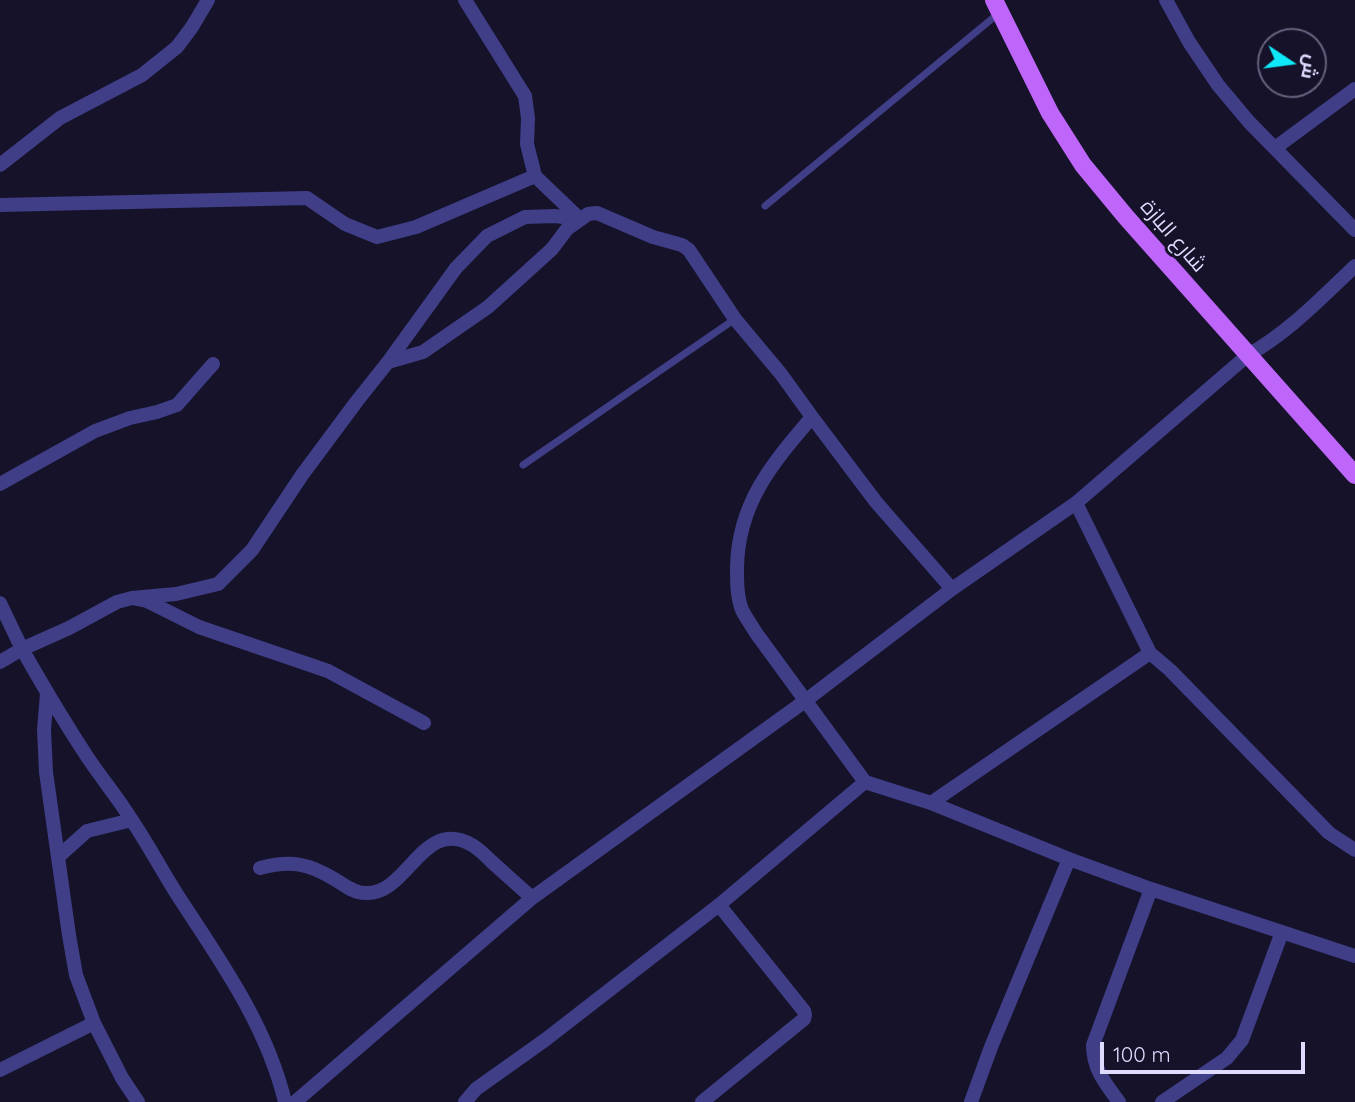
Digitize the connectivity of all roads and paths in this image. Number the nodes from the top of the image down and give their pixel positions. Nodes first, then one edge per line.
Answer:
1 (208, 0) edge
2 (465, 0) edge
3 (1166, 0) edge
4 (997, 6) edge
5 (1355, 89) edge
6 (1275, 148) junction
7 (0, 165) edge
8 (535, 176) junction
9 (0, 205) edge
10 (765, 206) dead end
11 (580, 219) junction
12 (1355, 230) edge
13 (1355, 266) edge
14 (735, 319) junction
15 (1248, 355) junction
16 (388, 362) junction
17 (213, 364) dead end
18 (812, 417) junction
19 (523, 465) dead end
20 (1355, 475) edge
21 (0, 484) edge
22 (1076, 503) junction
23 (952, 589) junction
24 (132, 598) junction
25 (0, 603) edge
26 (22, 649) junction
27 (1150, 653) junction
28 (0, 662) edge
29 (47, 693) junction
30 (805, 701) junction
31 (424, 723) dead end
32 (865, 782) junction
33 (930, 803) junction
34 (132, 820) junction
35 (1355, 849) edge
36 (58, 857) junction
37 (1069, 859) junction
38 (260, 868) dead end
39 (1151, 889) junction
40 (532, 898) junction
41 (719, 905) junction
42 (1282, 932) junction
43 (1355, 955) edge
44 (94, 1023) junction
45 (0, 1070) edge
46 (138, 1102) edge
47 (285, 1102) edge
48 (295, 1102) edge
49 (465, 1102) edge
50 (702, 1102) edge
51 (971, 1102) edge
52 (1119, 1102) edge
53 (1162, 1102) edge

1 - 7 street
2 - 8 street
3 - 6 street
4 - 10 lane
4 - 15 main road, شارع البازة
5 - 6 street
6 - 12 street
8 - 9 street
8 - 11 street
11 - 14 street
11 - 16 street
11 - 16 street
13 - 15 street
14 - 18 street
14 - 19 lane
15 - 20 main road, شارع البازة
15 - 22 street
16 - 24 street
17 - 21 street
18 - 23 street
18 - 30 street
22 - 23 street
22 - 27 street
23 - 30 street
24 - 26 street
24 - 31 street
25 - 26 street
26 - 28 street
26 - 29 street
27 - 33 street
27 - 35 street
29 - 34 street
29 - 36 street
30 - 32 street
30 - 40 street
32 - 33 street
32 - 41 street
33 - 37 street
34 - 36 street
34 - 47 street
36 - 44 street
37 - 39 street
37 - 51 street
38 - 40 street
39 - 42 street
39 - 52 street
40 - 48 street
41 - 49 street
41 - 50 street
42 - 43 street
42 - 53 street
44 - 45 street
44 - 46 street

